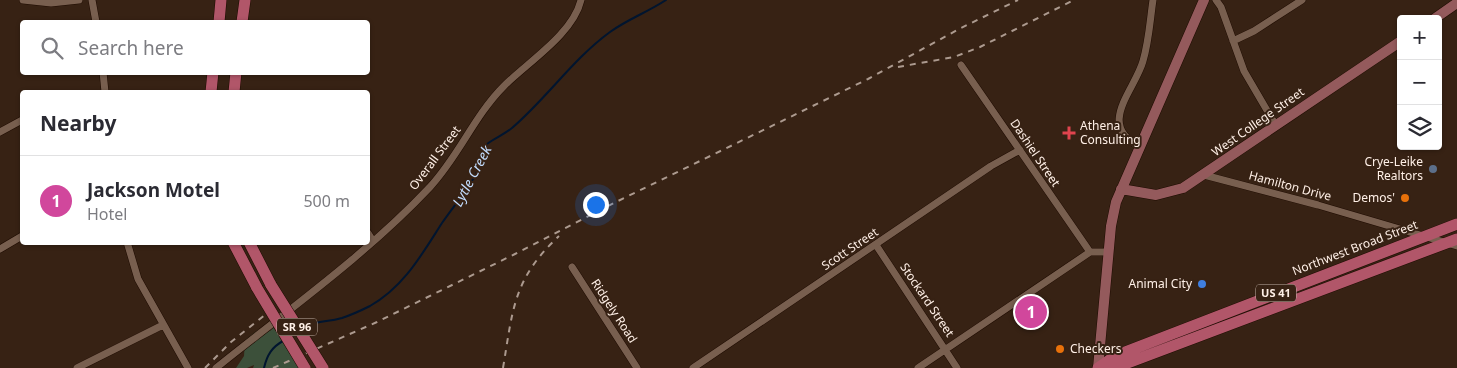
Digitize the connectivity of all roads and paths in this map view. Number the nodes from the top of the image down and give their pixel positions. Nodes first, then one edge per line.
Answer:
1 (23, 0) edge
2 (79, 0) edge
3 (92, 0) edge
4 (221, 0) edge
5 (245, 0) edge
6 (581, 0) edge
7 (1153, 0) edge
8 (1204, 0) edge
9 (1216, 0) edge
10 (1302, 0) edge
11 (1457, 4) edge
12 (1440, 15) edge
13 (96, 20) edge
14 (219, 20) edge
15 (242, 20) edge
16 (1233, 41) junction
17 (1397, 44) edge
18 (961, 66) dead end
19 (102, 75) edge
20 (213, 75) edge
21 (236, 75) edge
22 (105, 90) edge
23 (211, 90) edge
24 (234, 90) edge
25 (20, 121) edge
26 (1275, 124) junction
27 (0, 132) edge
28 (1139, 146) junction
29 (1020, 150) junction
30 (1204, 175) junction
31 (1121, 189) junction
32 (1457, 224) edge
33 (370, 236) edge
34 (20, 237) edge
35 (1423, 237) junction
36 (373, 241) junction
37 (1454, 242) edge
38 (370, 243) edge
39 (128, 245) edge
40 (235, 245) edge
41 (251, 245) edge
42 (368, 245) edge
43 (876, 245) junction
44 (0, 249) edge
45 (1090, 252) junction
46 (1108, 252) junction
47 (572, 267) dead end
48 (1329, 273) junction
49 (1333, 286) junction
50 (1278, 292) junction
51 (1283, 305) junction
52 (163, 325) junction
53 (946, 349) junction
54 (78, 368) edge
55 (188, 368) edge
56 (216, 368) edge
57 (305, 368) edge
58 (323, 368) edge
59 (637, 368) edge
60 (694, 368) edge
61 (918, 368) edge
62 (957, 368) edge
63 (1099, 368) edge

1 - 2 street
3 - 13 street
4 - 14 main road
5 - 15 main road
6 - 36 street, Overall Street
7 - 28 street
8 - 28 main road
9 - 16 street
10 - 16 street
11 - 12 main road
16 - 26 street
17 - 26 main road, West College Street
18 - 29 street, Dashiel Street
19 - 22 street
20 - 23 main road
21 - 24 main road
25 - 27 street
26 - 30 main road, West College Street
28 - 31 main road
29 - 43 street, Scott Street
29 - 45 street, Dashiel Street
30 - 31 main road, West College Street
30 - 35 street, Hamilton Drive
31 - 46 main road
32 - 35 main road, Northwest Broad Street / US 41
33 - 36 street
34 - 44 street
35 - 37 street, Hamilton Drive
35 - 48 main road, Northwest Broad Street / US 41
36 - 38 street, Overall Street
37 - 49 main road, US 41
39 - 52 street
40 - 57 main road, SR 96, bridge
41 - 58 main road, SR 96, bridge
42 - 56 street, Overall Street
43 - 53 street, Stockard Street
43 - 60 street, Scott Street
45 - 46 street
45 - 53 street
46 - 63 main road
47 - 59 street, Ridgely Road
48 - 49 main road
48 - 50 main road, Northwest Broad Street / US 41
49 - 51 main road, US 41
50 - 51 main road
50 - 63 main road, Northwest Broad Street / US 41
51 - 63 main road, US 41
52 - 54 street
52 - 55 street
53 - 61 street
53 - 62 street, Stockard Street

